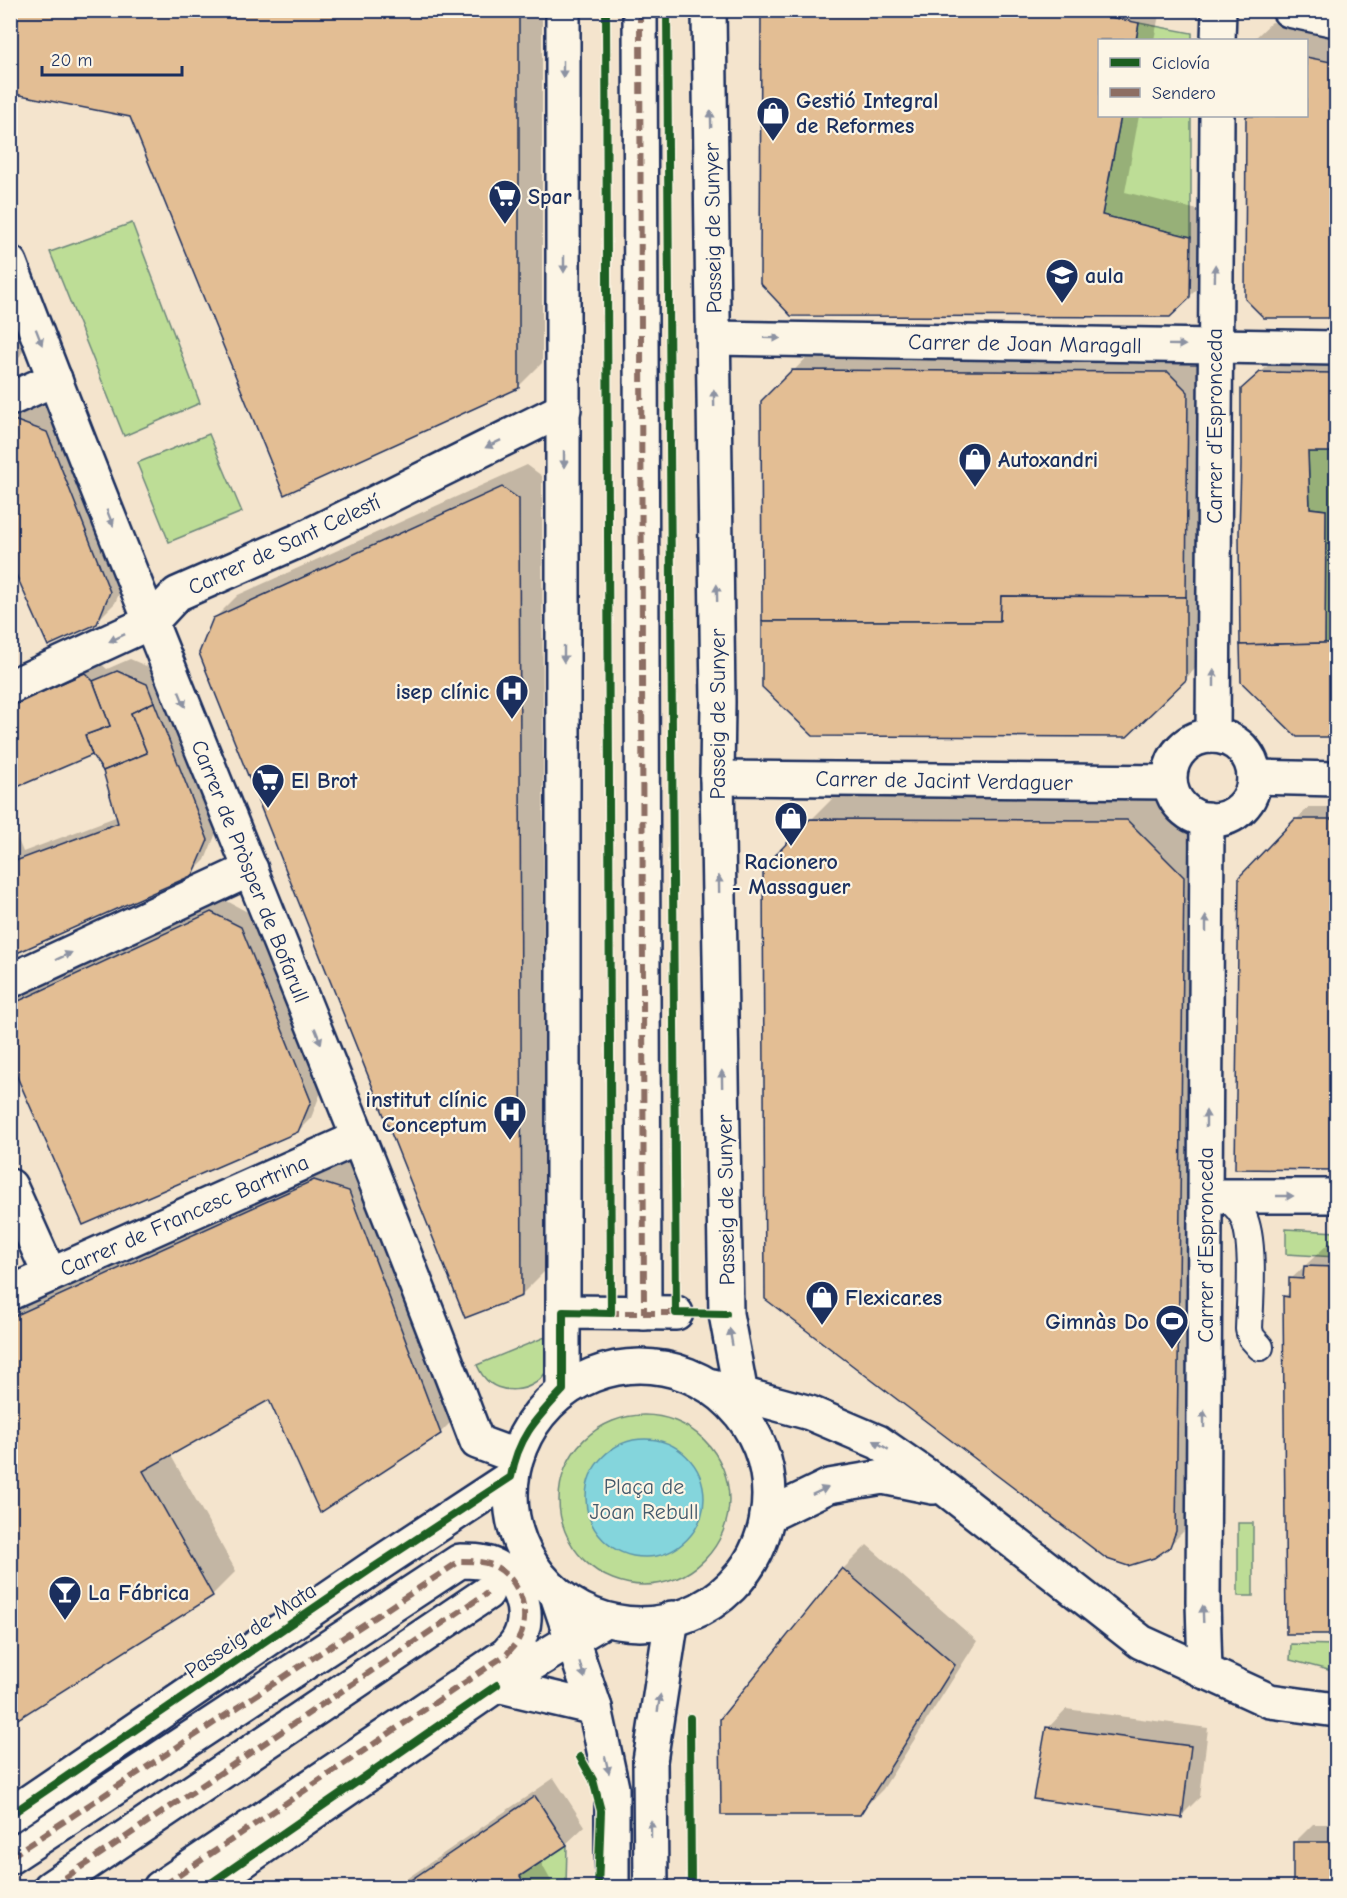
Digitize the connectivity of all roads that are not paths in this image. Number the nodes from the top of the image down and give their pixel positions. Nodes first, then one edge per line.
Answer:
1 (563, 10) edge
2 (639, 10) edge
3 (709, 10) edge
4 (1219, 10) edge
5 (1289, 10) edge
6 (1336, 20) edge
7 (1218, 39) edge
8 (1217, 117) edge
9 (10, 262) edge
10 (714, 338) junction
11 (1215, 346) junction
12 (1336, 348) edge
13 (55, 379) junction
14 (10, 399) edge
15 (564, 409) junction
16 (151, 622) junction
17 (10, 687) edge
18 (1213, 736) junction
19 (1254, 777) junction
20 (717, 778) junction
21 (1336, 778) edge
22 (1170, 782) junction
23 (1207, 819) junction
24 (251, 869) junction
25 (10, 981) edge
26 (358, 1138) junction
27 (10, 1186) edge
28 (1215, 1196) junction
29 (1336, 1196) edge
30 (50, 1275) junction
31 (10, 1293) edge
32 (563, 1312) junction
33 (644, 1313) junction
34 (676, 1313) dead end
35 (1260, 1347) dead end
36 (562, 1390) junction
37 (733, 1399) junction
38 (513, 1466) junction
39 (947, 1490) junction
40 (767, 1516) junction
41 (487, 1593) dead end
42 (557, 1595) junction
43 (672, 1618) junction
44 (603, 1621) junction
45 (572, 1640) junction
46 (1205, 1672) junction
47 (497, 1685) junction
48 (595, 1708) junction
49 (1336, 1710) edge
50 (10, 1815) edge
51 (10, 1857) edge
52 (50, 1887) edge
53 (160, 1887) edge
54 (204, 1887) edge
55 (612, 1887) edge
56 (651, 1887) edge

1 -> 15 street
2 - 33 street
10 -> 3 street, Passeig de Sunyer
4 - 7 street
5 - 6 street
11 -> 8 street, Carrer d’Espronceda
9 -> 13 street, Carrer de Pròsper de Bofarull
10 -> 11 street, Carrer de Joan Maragall
20 -> 10 street, Passeig de Sunyer
11 - 12 street, Carrer de Joan Maragall
18 -> 11 street, Carrer d’Espronceda
13 - 14 street
13 -> 16 street, Carrer de Pròsper de Bofarull
15 -> 16 street, Carrer de Sant Celestí
15 -> 32 street
16 -> 17 street, Carrer de Sant Celestí
16 -> 24 street, Carrer de Pròsper de Bofarull
18 - 19 street
18 - 22 street
19 - 21 street
19 - 23 street
20 - 22 street, Carrer de Jacint Verdaguer
37 -> 20 street, Passeig de Sunyer
22 - 23 street
28 -> 23 street, Carrer d’Espronceda
25 -> 24 street
24 -> 26 street, Carrer de Pròsper de Bofarull
26 - 30 street, Carrer de Francesc Bartrina
26 - 38 street, Carrer de Pròsper de Bofarull
27 - 30 street
28 -> 29 street
28 - 35 lane
46 -> 28 street, Carrer d’Espronceda
30 - 31 street, Carrer de Francesc Bartrina
32 - 33 street
32 - 36 street
33 - 34 street
36 - 37 street
36 - 38 street
39 -> 37 street
37 - 40 street, Passeig de Sunyer
38 - 42 street
38 - 50 street, Passeig de Mata
40 -> 39 street
39 - 46 street
40 - 43 street, Passeig de Sunyer
41 - 52 street
42 - 44 street, Passeig de Sunyer
42 - 45 street
43 - 44 street, Passeig de Sunyer
56 -> 43 street
44 - 45 street
45 - 47 street
45 -> 48 street
46 - 49 street
47 - 48 street
47 - 54 street
48 -> 55 street
51 - 53 street

